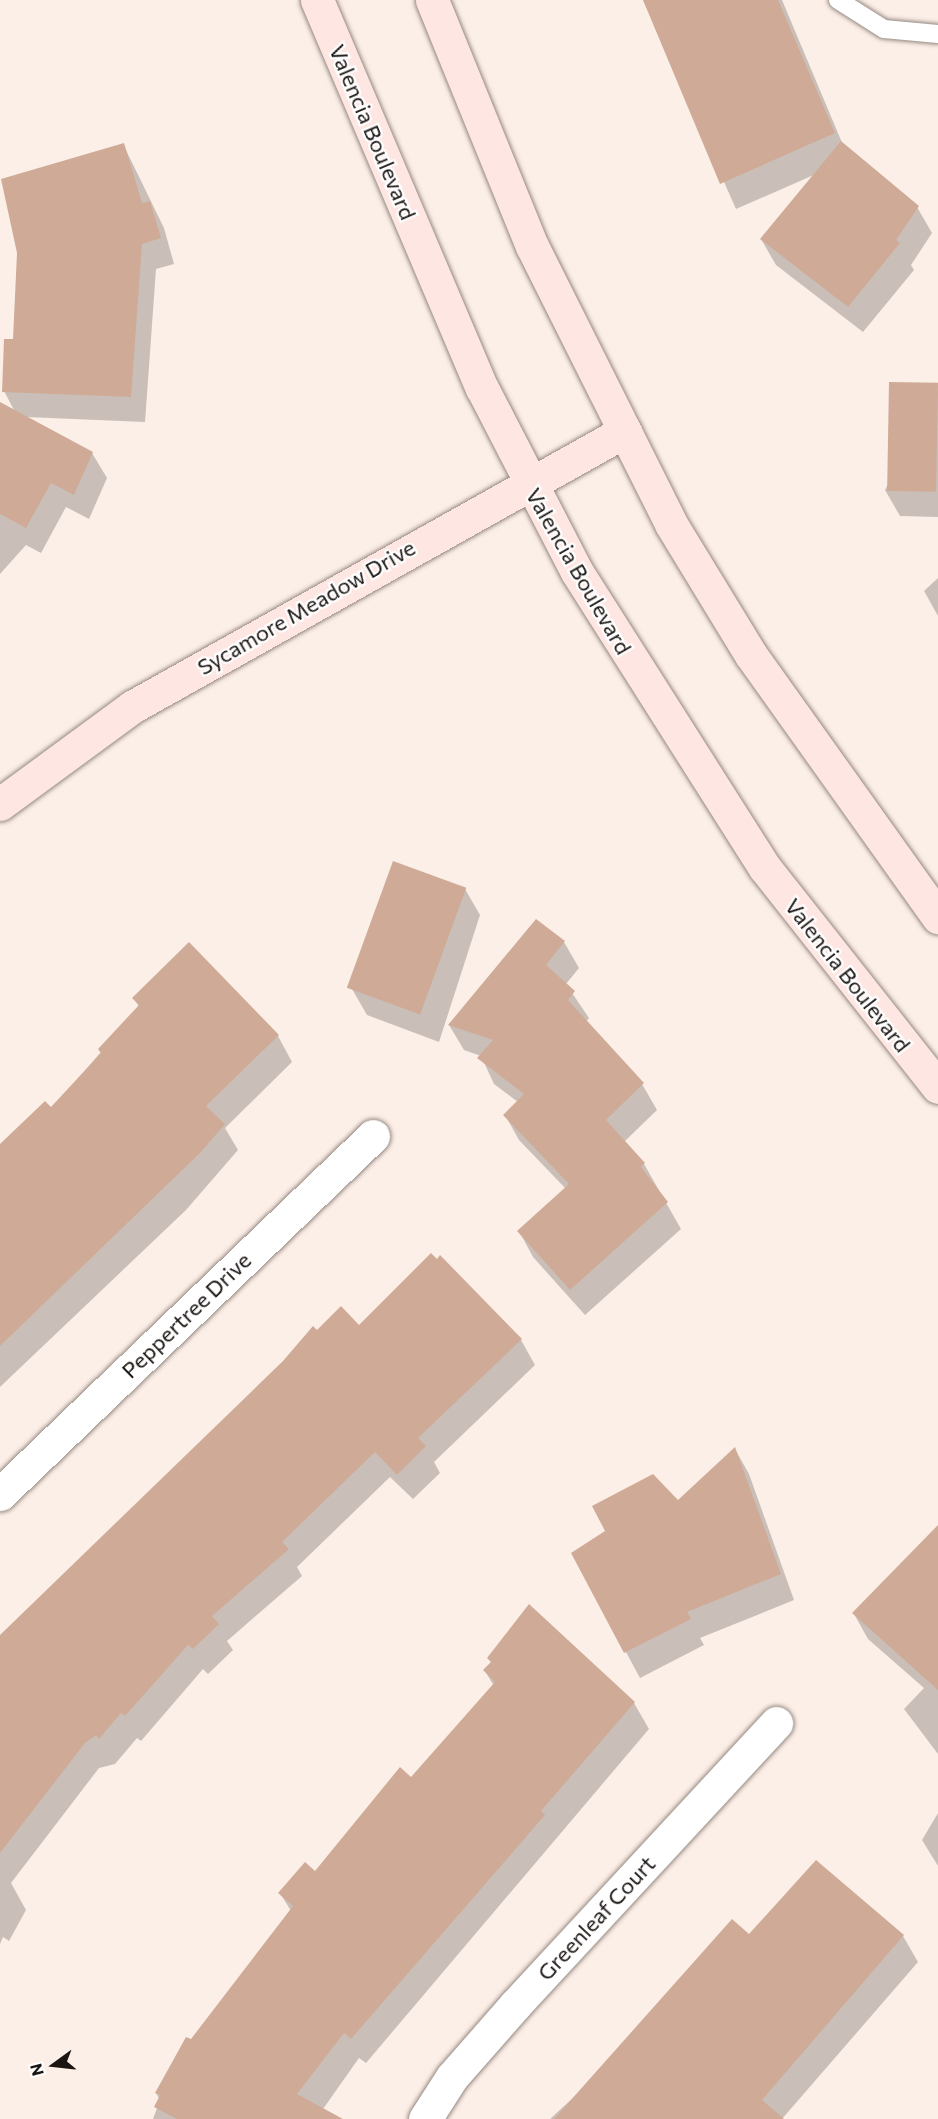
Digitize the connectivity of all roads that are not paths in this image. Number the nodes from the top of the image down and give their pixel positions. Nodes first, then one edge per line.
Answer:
1 (317, 0) edge
2 (432, 0) edge
3 (838, 0) edge
4 (938, 34) edge
5 (625, 431) junction
6 (528, 481) junction
7 (0, 804) edge
8 (938, 917) edge
9 (938, 1087) edge
10 (373, 1136) dead end
11 (0, 1494) edge
12 (776, 1723) dead end
13 (425, 2119) edge

1 - 6 street, Valencia Boulevard
2 - 5 street
3 - 4 lane
5 - 6 street, Sycamore Meadow Drive
5 - 8 street
6 - 7 street, Sycamore Meadow Drive
6 - 9 street, Valencia Boulevard
10 - 11 street, Peppertree Drive
12 - 13 street, Greenleaf Court

